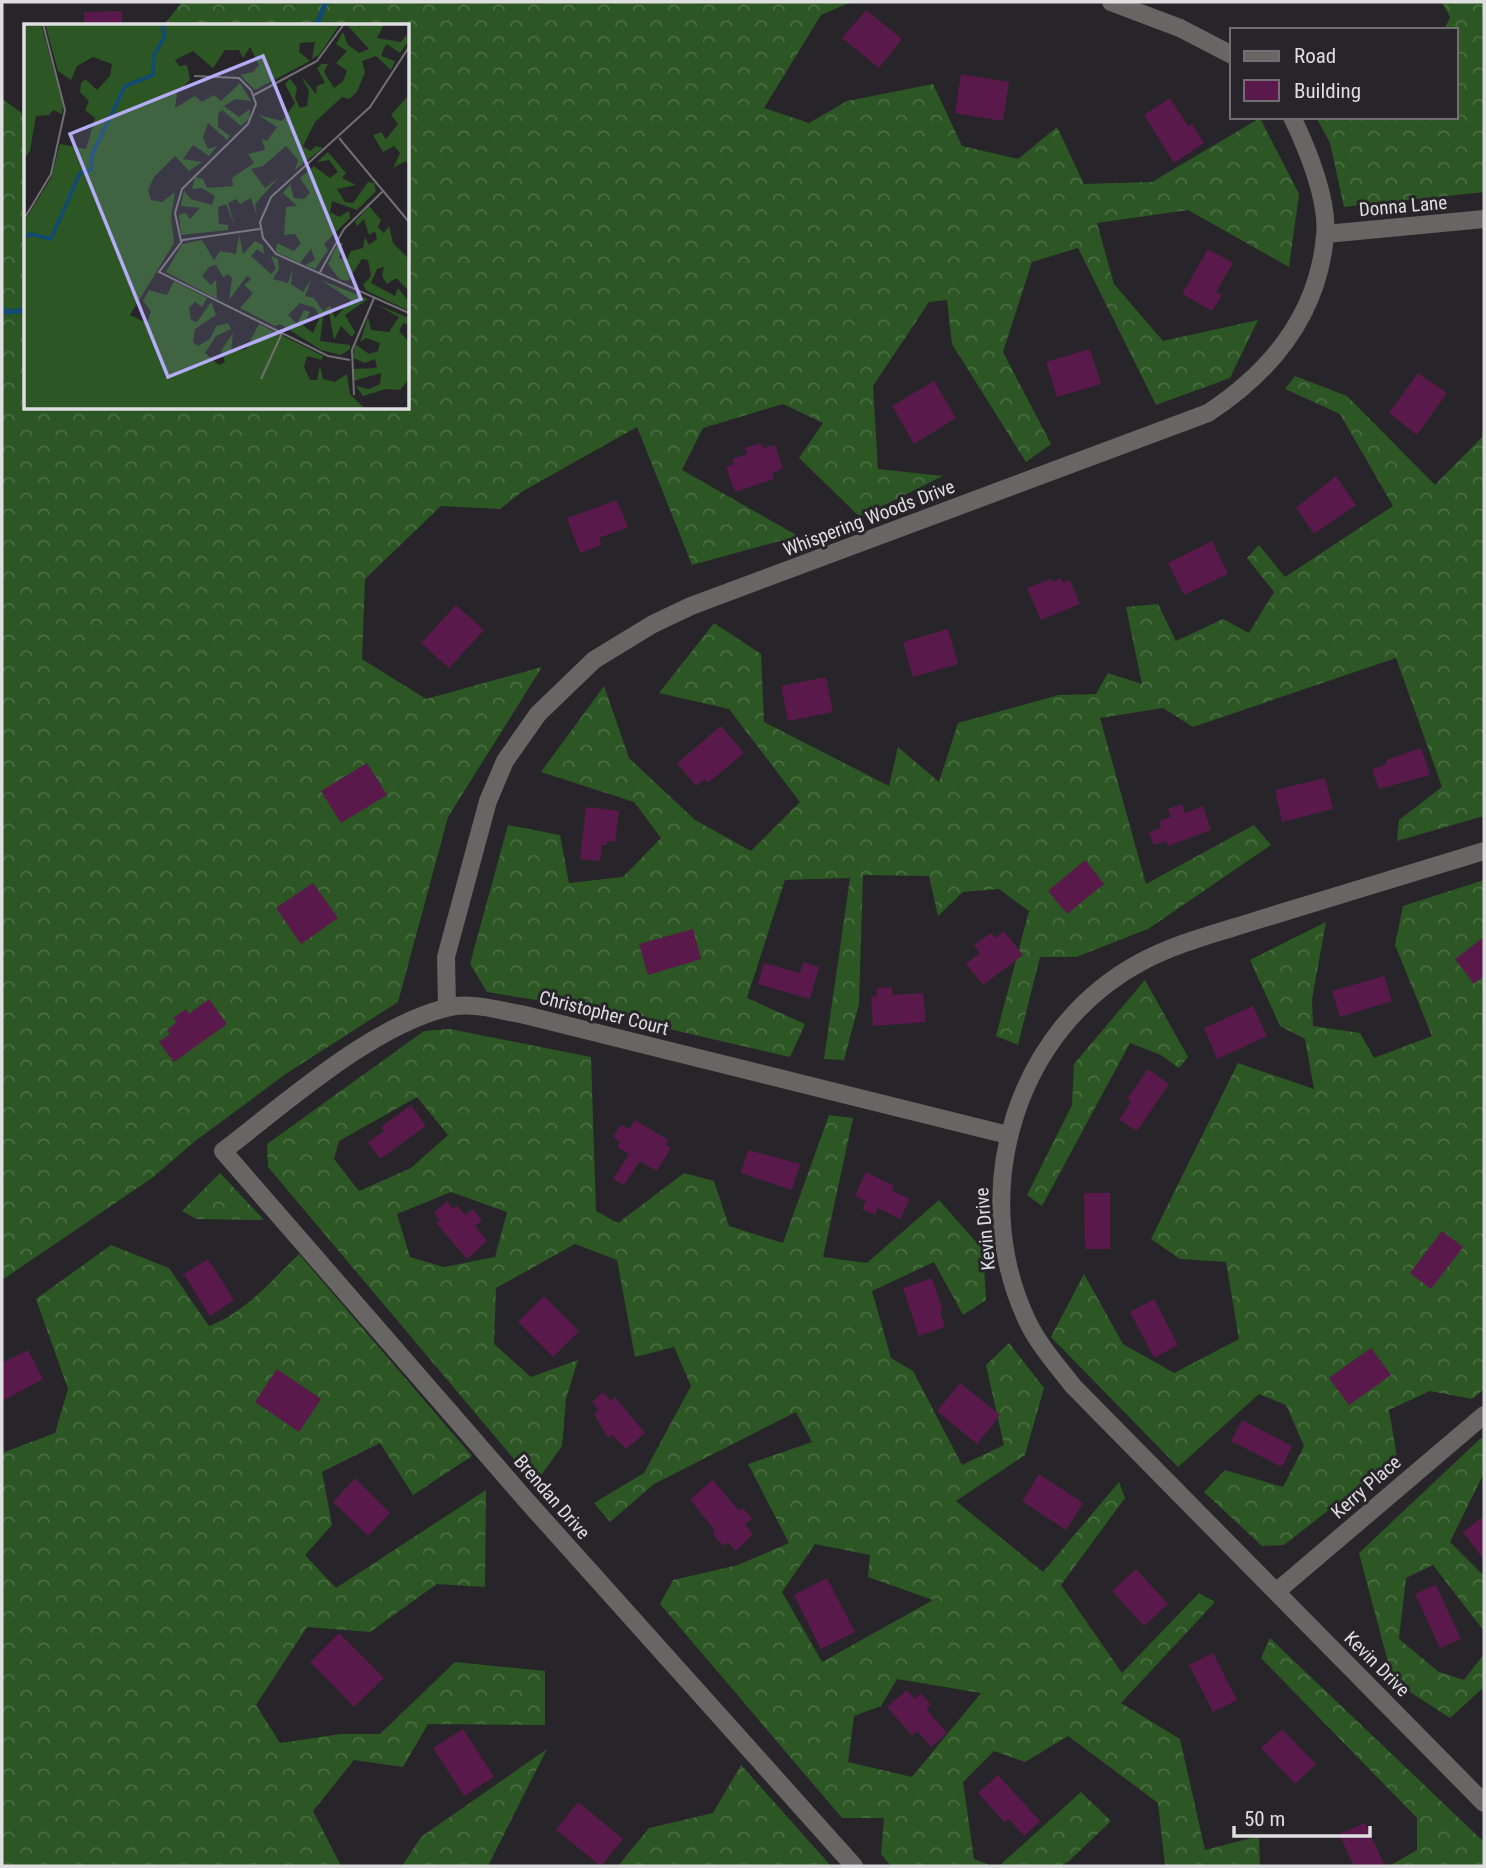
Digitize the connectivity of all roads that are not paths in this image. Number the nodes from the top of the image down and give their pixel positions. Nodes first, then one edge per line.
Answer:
1 (1111, 2) edge
2 (1230, 54) edge
3 (1293, 119) edge
4 (1484, 219) edge
5 (1326, 234) junction
6 (1484, 851) edge
7 (447, 1007) junction
8 (1008, 1135) junction
9 (223, 1151) joint
10 (1484, 1415) edge
11 (1276, 1592) junction
12 (1484, 1803) edge
13 (853, 1866) edge

1 - 2 street
3 - 5 street, Whispering Woods Drive
4 - 5 street, Donna Lane
5 - 7 street, Whispering Woods Drive
6 - 8 street, Kevin Drive
7 - 8 street, Christopher Court
7 - 9 street, Christopher Court
8 - 11 street, Kevin Drive
9 - 13 street, Brendan Drive
10 - 11 street, Kerry Place
11 - 12 street, Kevin Drive

